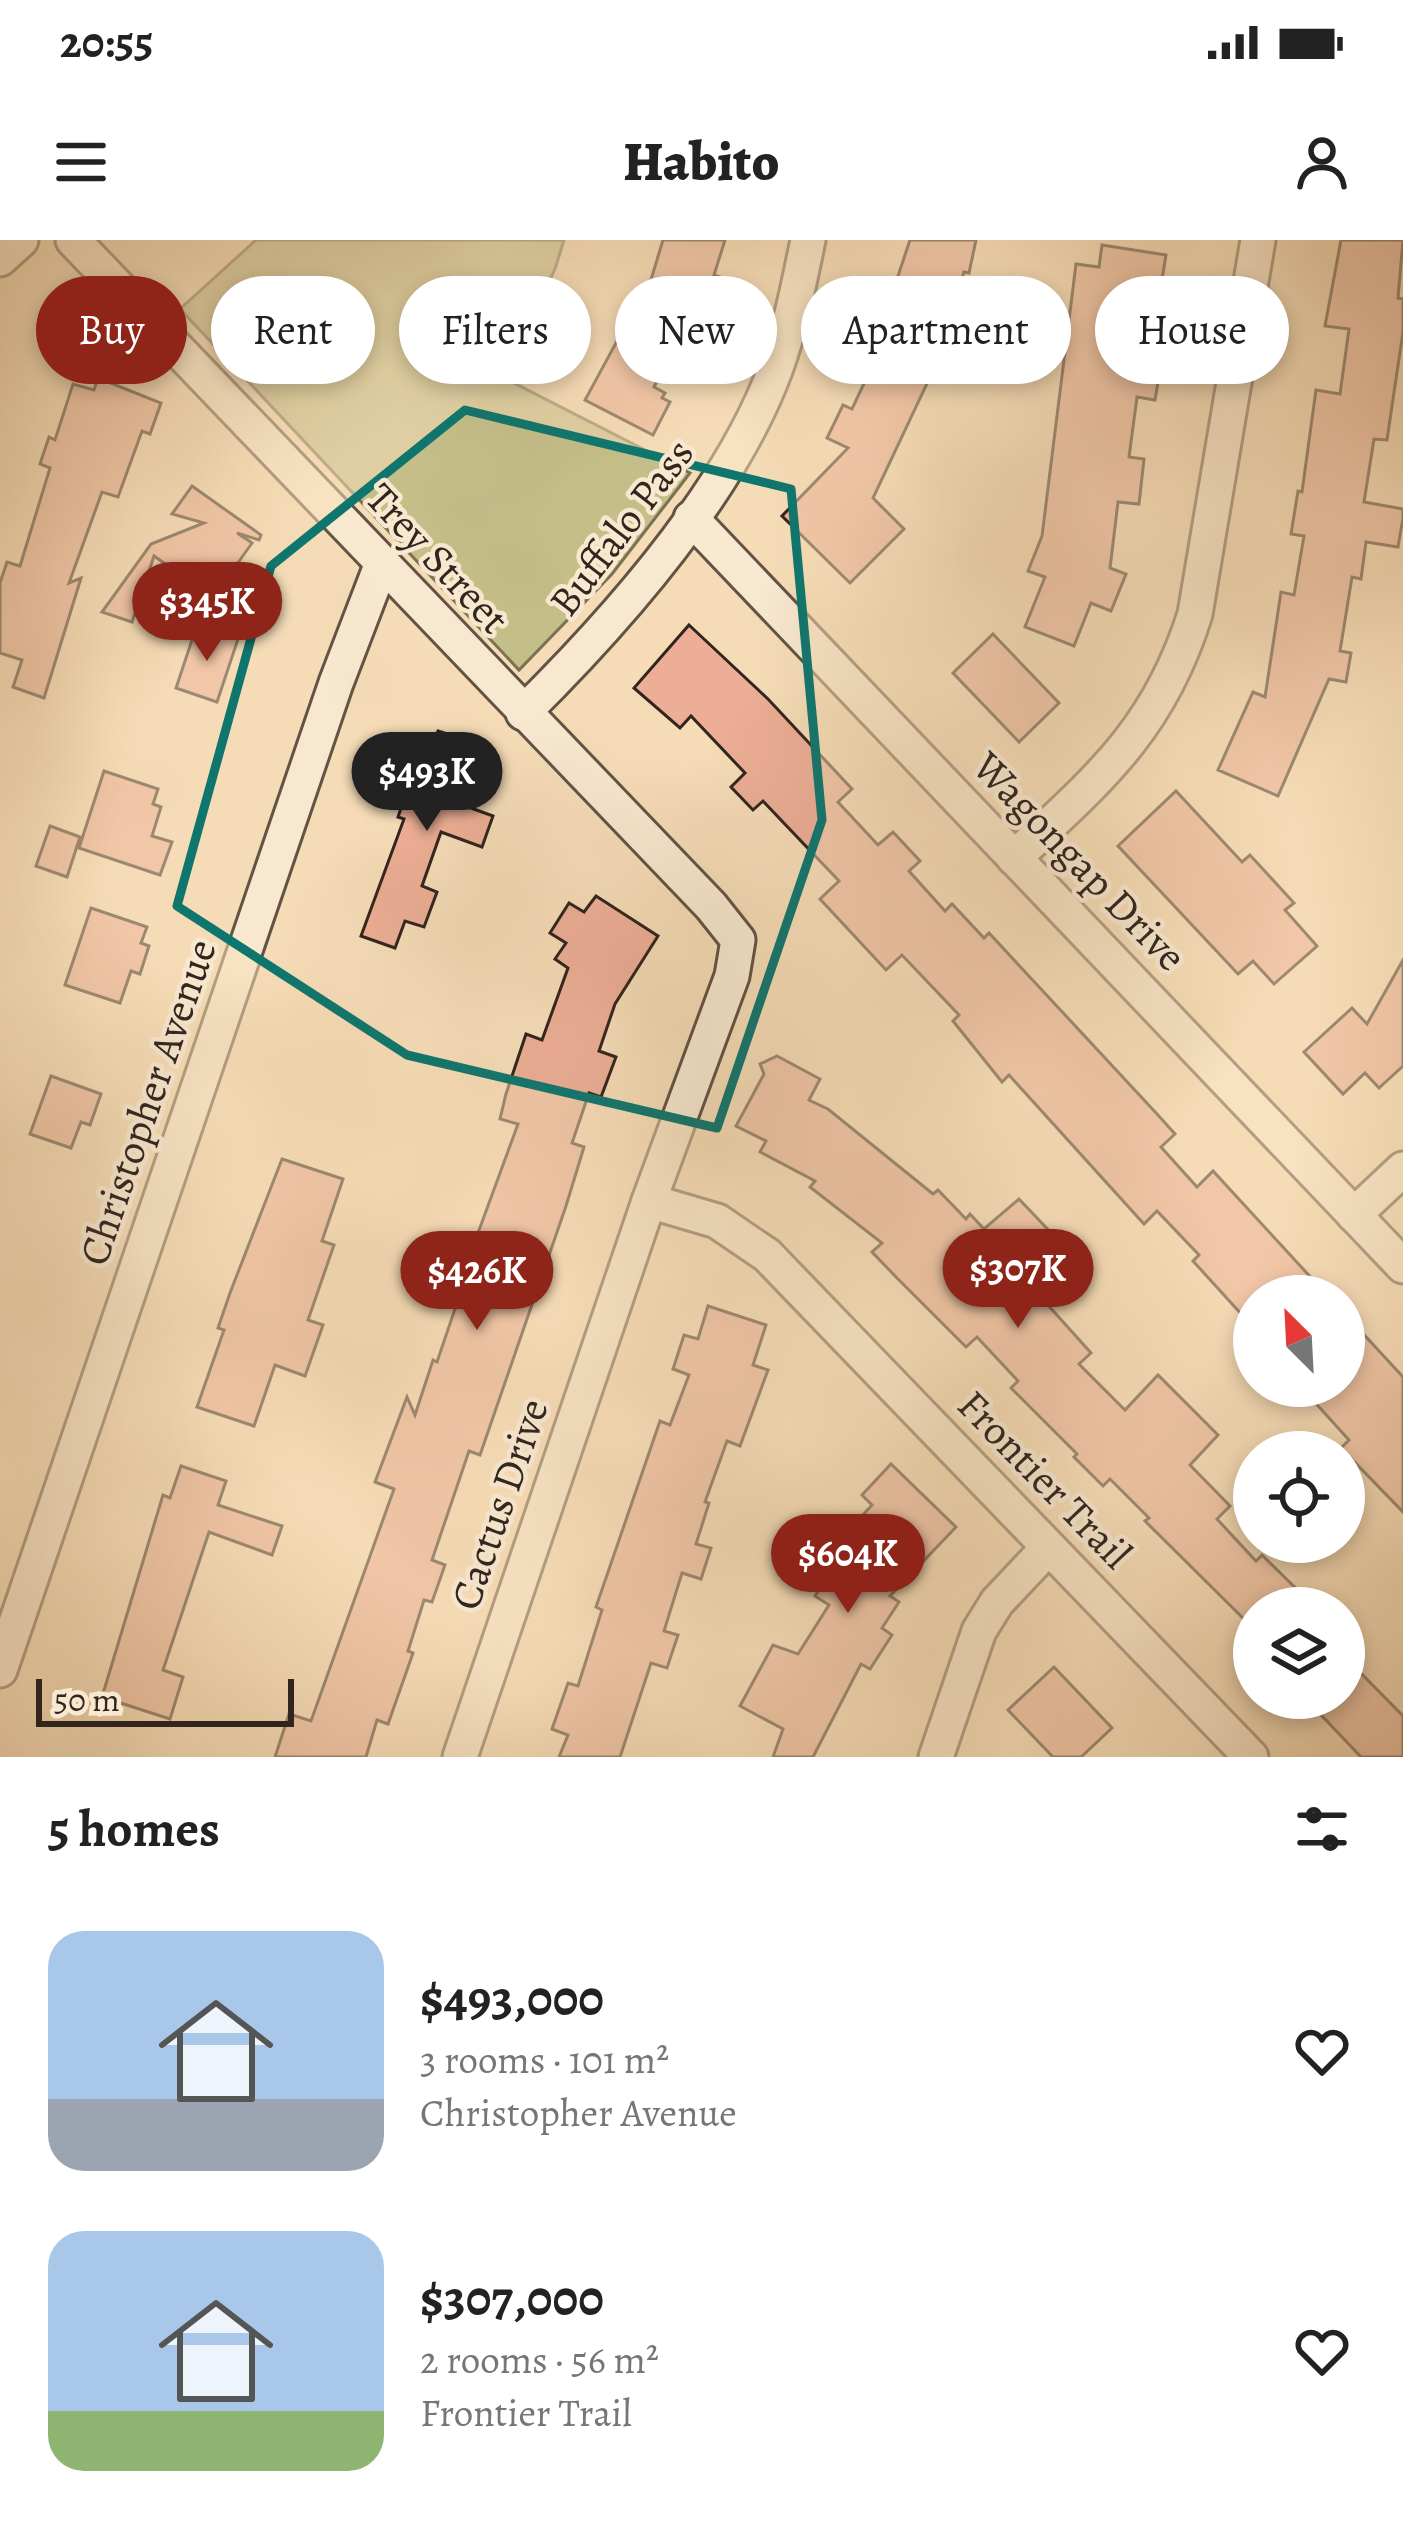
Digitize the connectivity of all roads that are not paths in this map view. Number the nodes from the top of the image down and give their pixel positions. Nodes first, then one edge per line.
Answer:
1 (21, 240) edge
2 (73, 240) edge
3 (808, 240) edge
4 (1258, 240) edge
5 (0, 259) edge
6 (692, 518) junction
7 (382, 563) junction
8 (523, 713) junction
9 (1014, 858) junction
10 (738, 940) joint
11 (1403, 1169) edge
12 (649, 1201) junction
13 (1354, 1215) junction
14 (1403, 1266) edge
15 (1048, 1548) junction
16 (0, 1670) edge
17 (460, 1757) edge
18 (936, 1757) edge
19 (1251, 1757) edge

1 - 5 street
2 - 7 street, Trey Street
3 - 6 street, Buffalo Pass
4 - 9 street
6 - 8 street, Buffalo Pass
6 - 9 street, Wagongap Drive
7 - 8 street, Trey Street
7 - 16 street, Christopher Avenue
8 - 10 street, Trey Street
9 - 13 street, Wagongap Drive
10 - 12 street, Cactus Drive
11 - 13 street
12 - 15 street, Frontier Trail
12 - 17 street, Cactus Drive
13 - 14 street, Wagongap Drive
15 - 18 street
15 - 19 street, Frontier Trail

